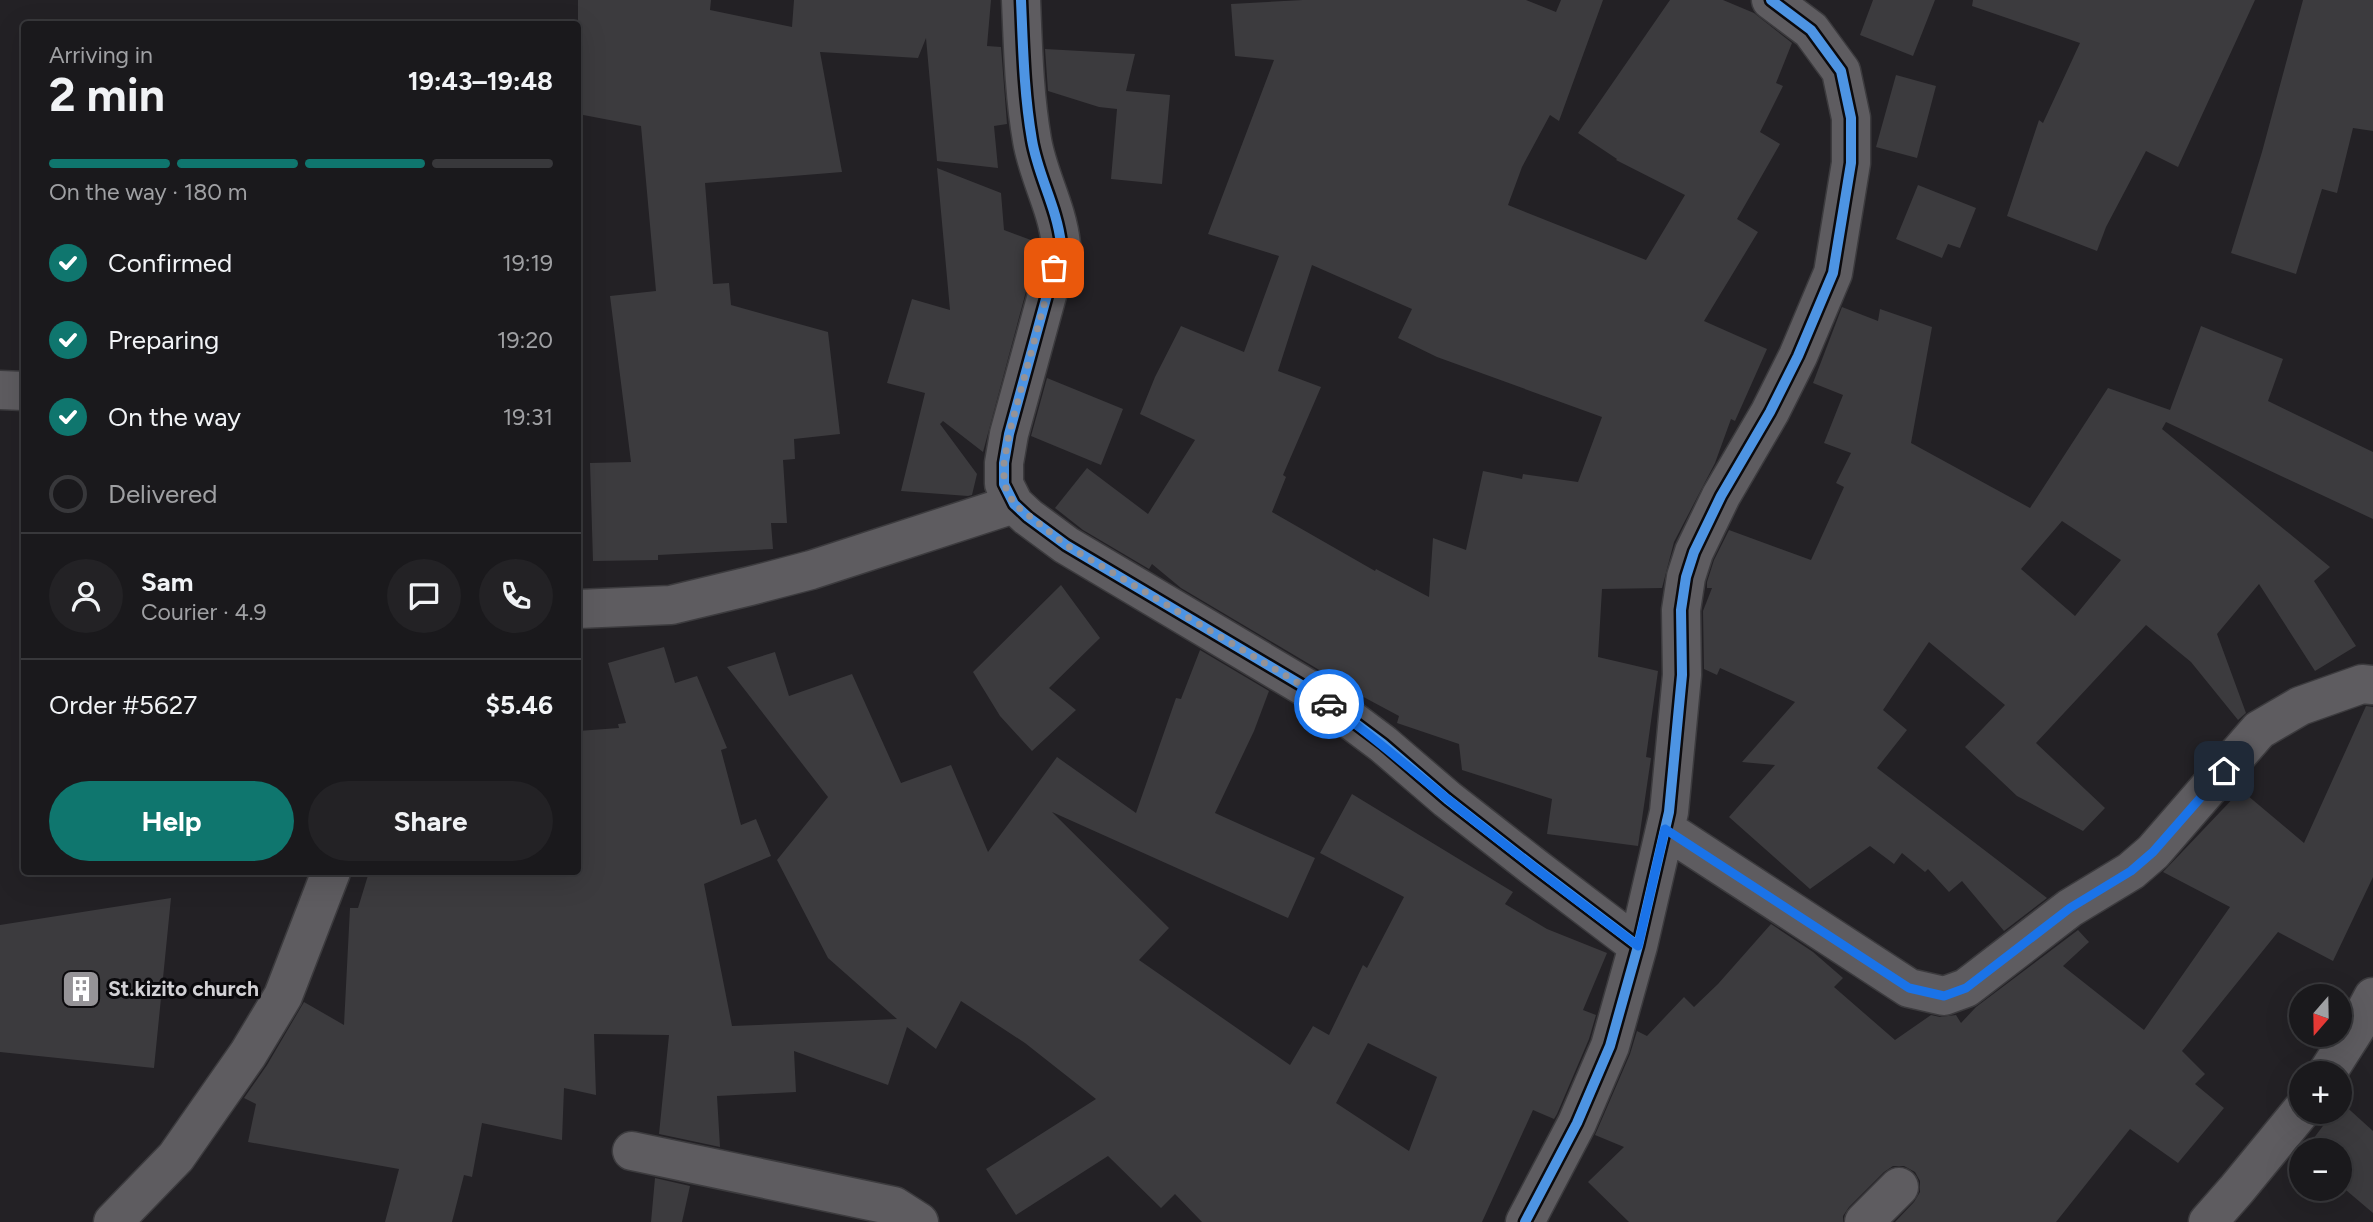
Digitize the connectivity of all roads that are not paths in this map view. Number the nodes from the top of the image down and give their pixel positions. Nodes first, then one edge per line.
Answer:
1 (1021, 0) edge
2 (1771, 0) edge
3 (0, 390) edge
4 (21, 391) edge
5 (1014, 504) junction
6 (581, 609) edge
7 (2373, 685) edge
8 (1665, 829) junction
9 (330, 875) edge
10 (1638, 946) junction
11 (2373, 997) edge
12 (2335, 1061) edge
13 (2290, 1124) edge
14 (632, 1151) dead end
15 (1899, 1187) dead end
16 (113, 1222) edge
17 (919, 1222) edge
18 (1525, 1222) edge
19 (1864, 1222) edge
20 (2208, 1222) edge

1 - 5 street
2 - 8 street
3 - 4 street
5 - 6 street
5 - 10 street
7 - 8 street
8 - 10 street
9 - 16 street
10 - 18 street
11 - 12 street
13 - 20 street
14 - 17 street
15 - 19 street

